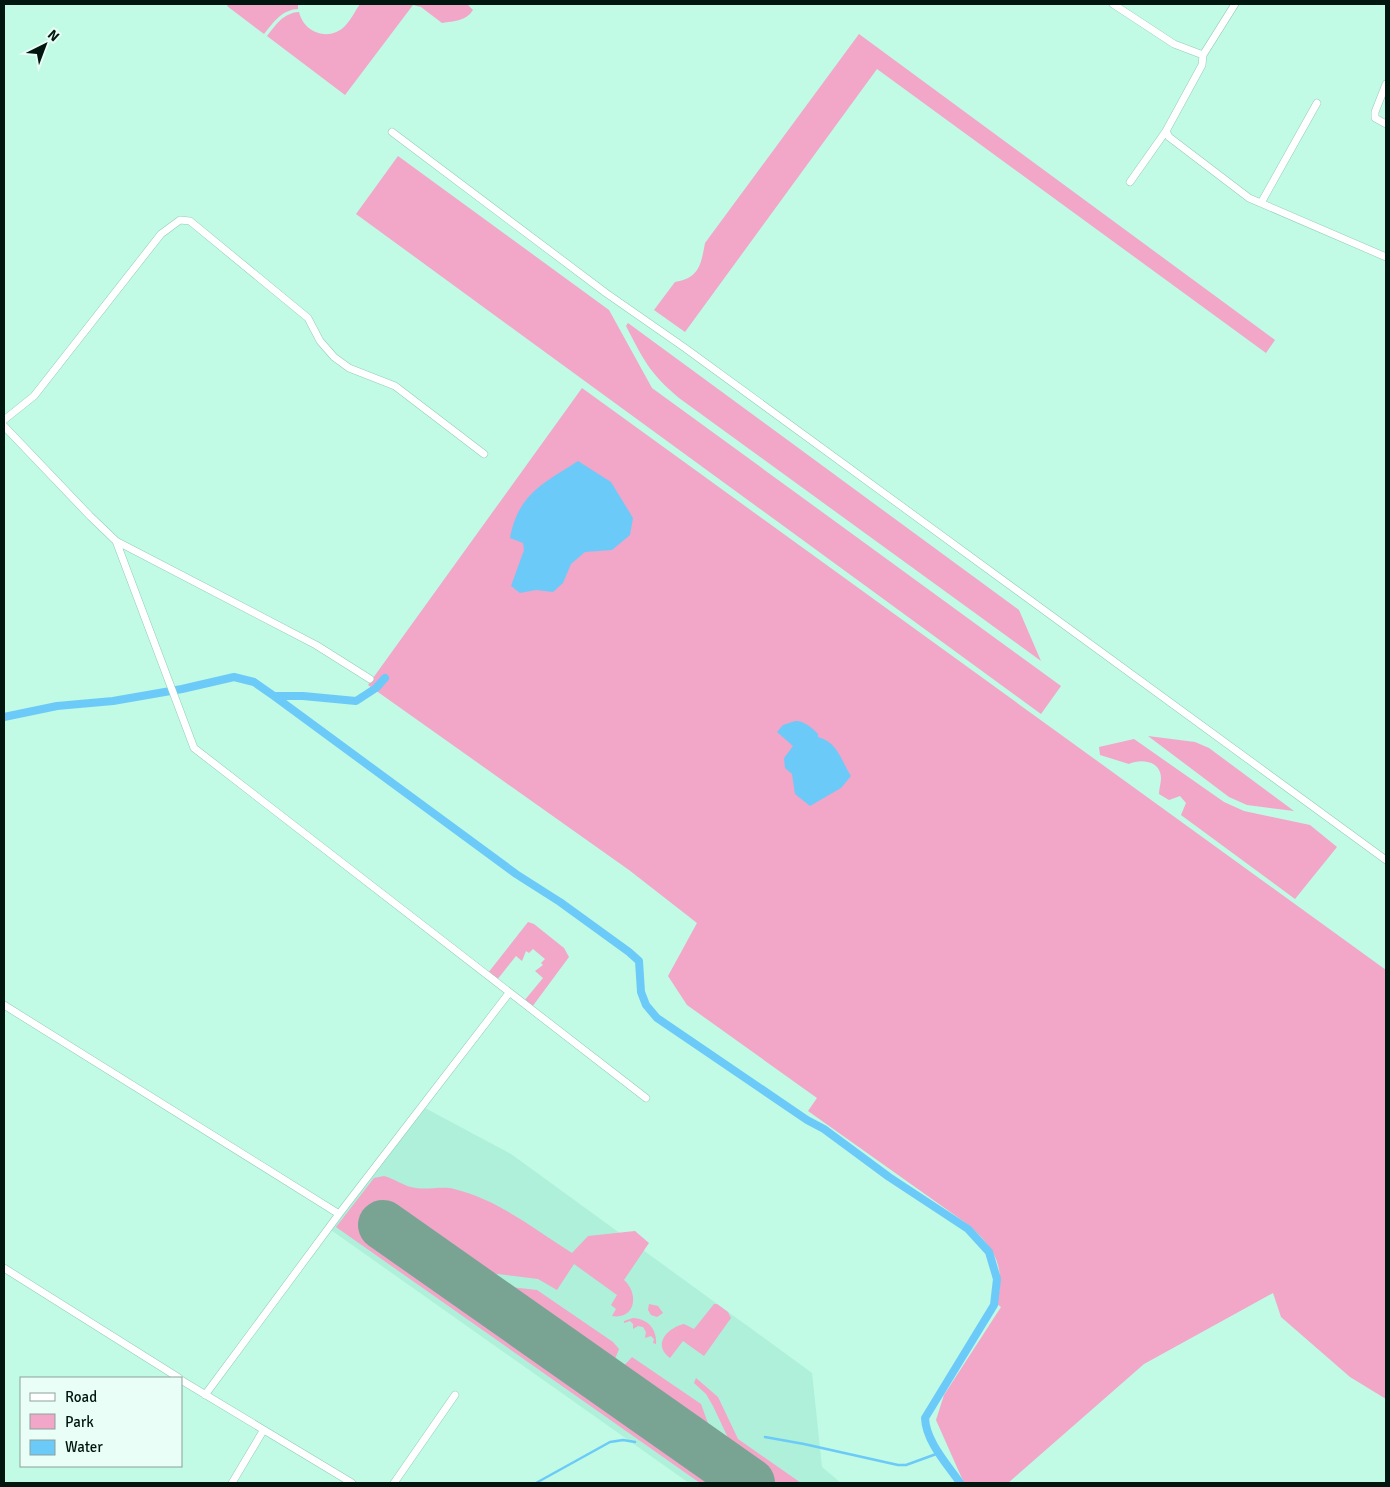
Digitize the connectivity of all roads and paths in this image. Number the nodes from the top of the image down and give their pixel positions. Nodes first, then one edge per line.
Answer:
1 (1113, 4) edge
2 (1235, 4) edge
3 (1203, 55) junction
4 (1386, 84) edge
5 (1317, 103) dead end
6 (1386, 124) edge
7 (1166, 131) junction
8 (392, 132) dead end
9 (1130, 182) dead end
10 (1261, 203) junction
11 (1386, 257) edge
12 (4, 420) edge
13 (4, 426) edge
14 (484, 454) dead end
15 (116, 541) junction
16 (370, 679) dead end
17 (1386, 860) edge
18 (509, 993) junction
19 (4, 1005) edge
20 (646, 1098) dead end
21 (339, 1214) junction
22 (4, 1268) edge
23 (177, 1377) edge
24 (182, 1380) edge
25 (205, 1395) junction
26 (455, 1395) dead end
27 (263, 1431) junction
28 (232, 1483) edge
29 (352, 1483) edge
30 (394, 1483) edge

1 - 3 street
2 - 3 street
3 - 7 street
4 - 6 street
5 - 10 street
7 - 9 street
7 - 10 street
8 - 17 street
10 - 11 street
12 - 14 street
13 - 15 street
15 - 16 street
15 - 18 street
18 - 20 street
18 - 21 street
19 - 21 street
21 - 25 street
22 - 23 street
24 - 25 street
25 - 27 street
26 - 30 street
27 - 28 street
27 - 29 street

